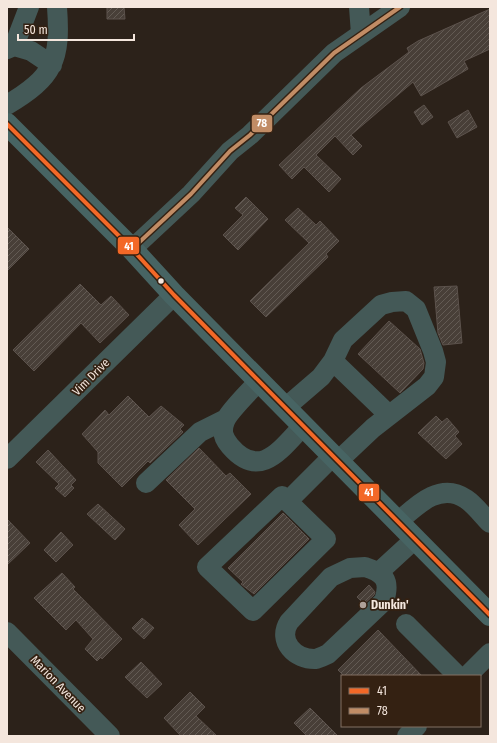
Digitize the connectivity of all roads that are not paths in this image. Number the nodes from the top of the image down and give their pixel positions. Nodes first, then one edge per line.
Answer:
1 (29, 7) edge
2 (57, 7) edge
3 (359, 7) edge
4 (400, 7) edge
5 (360, 34) junction
6 (10, 47) edge
7 (52, 65) junction
8 (7, 105) edge
9 (7, 124) edge
10 (132, 249) junction
11 (174, 295) junction
12 (333, 361) junction
13 (259, 381) junction
14 (285, 408) junction
15 (389, 415) junction
16 (226, 419) junction
17 (303, 426) junction
18 (335, 459) junction
19 (7, 460) edge
20 (146, 483) dead end
21 (288, 502) junction
22 (489, 520) edge
23 (398, 522) junction
24 (414, 539) junction
25 (379, 572) junction
26 (490, 615) edge
27 (406, 624) dead end
28 (7, 632) edge
29 (490, 653) edge
30 (457, 675) edge
31 (468, 675) edge
32 (416, 727) edge
33 (110, 736) edge
34 (407, 736) edge

1 - 6 street
2 - 7 street
3 - 5 street
4 - 5 street
5 - 10 street
6 - 7 street
7 - 8 street
9 - 10 main road
10 - 11 main road
11 - 13 main road
11 - 19 street, Vim Drive
12 - 14 street
12 - 15 street
12 - 15 street
13 - 14 main road
13 - 16 street
14 - 17 main road
15 - 18 street
16 - 17 street
16 - 20 street
17 - 18 main road
18 - 21 street
18 - 23 main road
21 - 21 street
22 - 23 street
23 - 24 main road
24 - 25 street
24 - 26 main road
25 - 25 street
27 - 30 street
28 - 33 street, Marion Avenue
29 - 31 street
32 - 34 street

